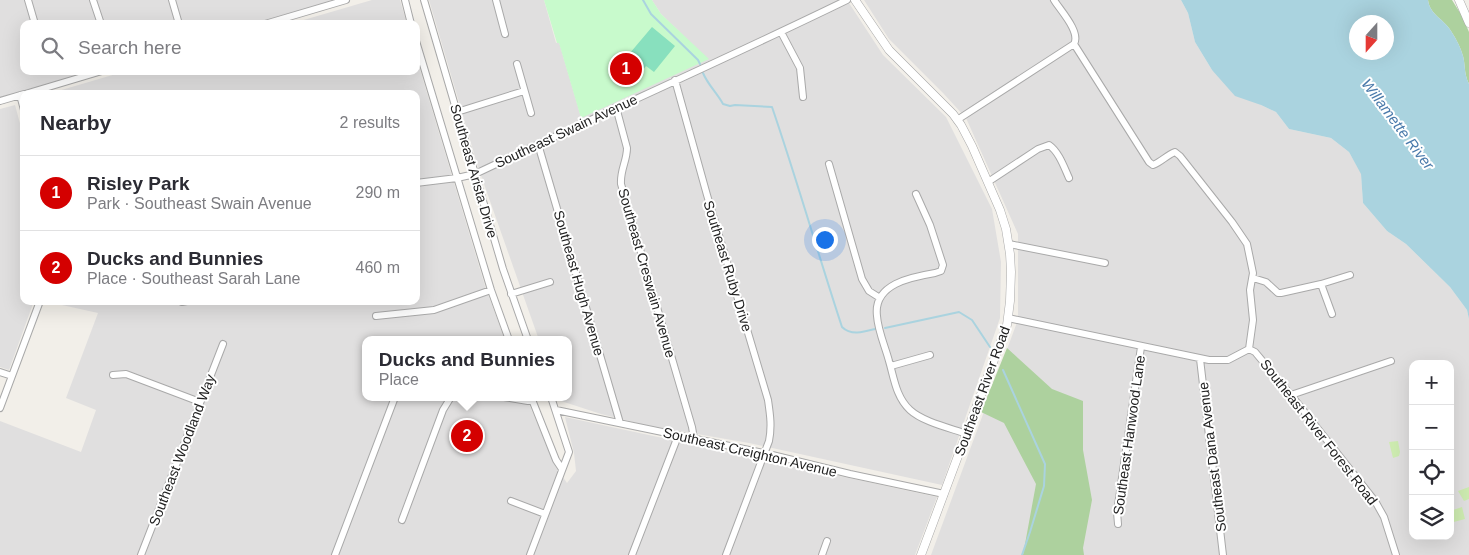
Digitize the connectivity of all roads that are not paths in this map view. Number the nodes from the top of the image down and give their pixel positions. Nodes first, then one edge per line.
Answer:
1 (28, 0) edge
2 (93, 0) edge
3 (172, 0) edge
4 (346, 0) edge
5 (404, 0) edge
6 (424, 0) edge
7 (496, 0) edge
8 (848, 0) edge
9 (854, 0) edge
10 (1054, 0) edge
11 (1459, 0) edge
12 (34, 20) edge
13 (100, 20) edge
14 (178, 20) edge
15 (279, 20) edge
16 (410, 20) edge
17 (1469, 23) edge
18 (781, 32) junction
19 (505, 34) dead end
20 (1074, 44) junction
21 (420, 54) edge
22 (517, 64) dead end
23 (88, 75) edge
24 (675, 80) junction
25 (37, 90) edge
26 (524, 91) junction
27 (20, 95) edge
28 (803, 97) dead end
29 (0, 101) edge
30 (616, 108) junction
31 (457, 112) junction
32 (530, 113) dead end
33 (957, 120) junction
34 (538, 144) junction
35 (829, 164) dead end
36 (475, 174) junction
37 (457, 178) junction
38 (1069, 178) dead end
39 (988, 182) junction
40 (420, 183) edge
41 (916, 194) dead end
42 (1009, 244) junction
43 (1105, 263) dead end
44 (1350, 275) dead end
45 (1253, 278) junction
46 (550, 282) dead end
47 (1321, 284) junction
48 (491, 290) junction
49 (511, 294) junction
50 (880, 298) junction
51 (39, 305) edge
52 (1332, 314) dead end
53 (376, 316) dead end
54 (1008, 318) junction
55 (508, 336) edge
56 (527, 336) edge
57 (223, 344) dead end
58 (1141, 347) junction
59 (1249, 349) junction
60 (930, 355) dead end
61 (1200, 359) junction
62 (1391, 361) dead end
63 (891, 366) junction
64 (0, 372) edge
65 (114, 375) dead end
66 (12, 376) junction
67 (1291, 396) junction
68 (394, 401) edge
69 (449, 401) edge
70 (533, 401) edge
71 (553, 401) edge
72 (200, 402) junction
73 (0, 408) edge
74 (556, 410) junction
75 (620, 423) junction
76 (967, 434) junction
77 (678, 436) junction
78 (694, 439) junction
79 (764, 453) junction
80 (562, 469) junction
81 (944, 494) junction
82 (511, 501) dead end
83 (545, 514) junction
84 (402, 520) dead end
85 (1118, 524) dead end
86 (827, 541) dead end
87 (141, 555) edge
88 (335, 555) edge
89 (530, 555) edge
90 (632, 555) edge
91 (726, 555) edge
92 (822, 555) edge
93 (921, 555) edge
94 (1223, 555) edge
95 (1396, 555) edge

1 - 12 street
2 - 13 street
3 - 14 street
4 - 15 street
5 - 16 street
6 - 31 street, Southeast Arista Drive
7 - 19 street
8 - 18 street, Southeast Swain Avenue
9 - 33 street, Southeast River Road
10 - 20 street
11 - 17 street
18 - 24 street, Southeast Swain Avenue
18 - 28 street
20 - 33 street
20 - 45 street
21 - 37 street, Southeast Arista Drive
22 - 26 street
23 - 25 street
24 - 30 street, Southeast Swain Avenue
24 - 79 street, Southeast Ruby Drive
26 - 31 street
26 - 32 street
27 - 29 street
30 - 34 street, Southeast Swain Avenue
30 - 78 street, Southeast Creswain Avenue
31 - 36 street, Southeast Arista Drive
33 - 39 street, Southeast River Road
34 - 36 street, Southeast Swain Avenue
34 - 75 street, Southeast Hugh Avenue
35 - 50 street
36 - 37 street, Southeast Swain Avenue
36 - 49 street, Southeast Arista Drive
37 - 40 street, Southeast Swain Avenue
37 - 48 street, Southeast Arista Drive
38 - 39 street
39 - 42 street, Southeast River Road
41 - 50 street
42 - 43 street
42 - 54 street, Southeast River Road
44 - 47 street
45 - 47 street
45 - 59 street
46 - 49 street
47 - 52 street
48 - 53 street
48 - 55 street, Southeast Arista Drive
49 - 56 street, Southeast Arista Drive
50 - 63 street
51 - 66 street
54 - 58 street, Southeast River Forest Road
54 - 76 street, Southeast River Road
57 - 72 street, Southeast Woodland Way
58 - 61 street, Southeast River Forest Road
58 - 85 street, Southeast Hanwood Lane
59 - 61 street, Southeast River Forest Road
59 - 67 street, Southeast River Forest Road
60 - 63 street
61 - 94 street, Southeast Dana Avenue
62 - 67 street
63 - 76 street
64 - 66 street
65 - 72 street
66 - 73 street
67 - 95 street, Southeast River Forest Road
68 - 88 street
69 - 84 street
70 - 80 street
71 - 74 street
72 - 87 street, Southeast Woodland Way
74 - 75 street, Southeast Creighton Avenue
74 - 80 street
75 - 77 street, Southeast Creighton Avenue
76 - 81 street, Southeast River Road
77 - 78 street, Southeast Creighton Avenue
77 - 90 street
78 - 79 street, Southeast Creighton Avenue
79 - 81 street, Southeast Creighton Avenue
79 - 91 street, Southeast Ruby Drive
80 - 83 street
81 - 93 street, Southeast River Road
82 - 83 street
83 - 89 street
86 - 92 street

